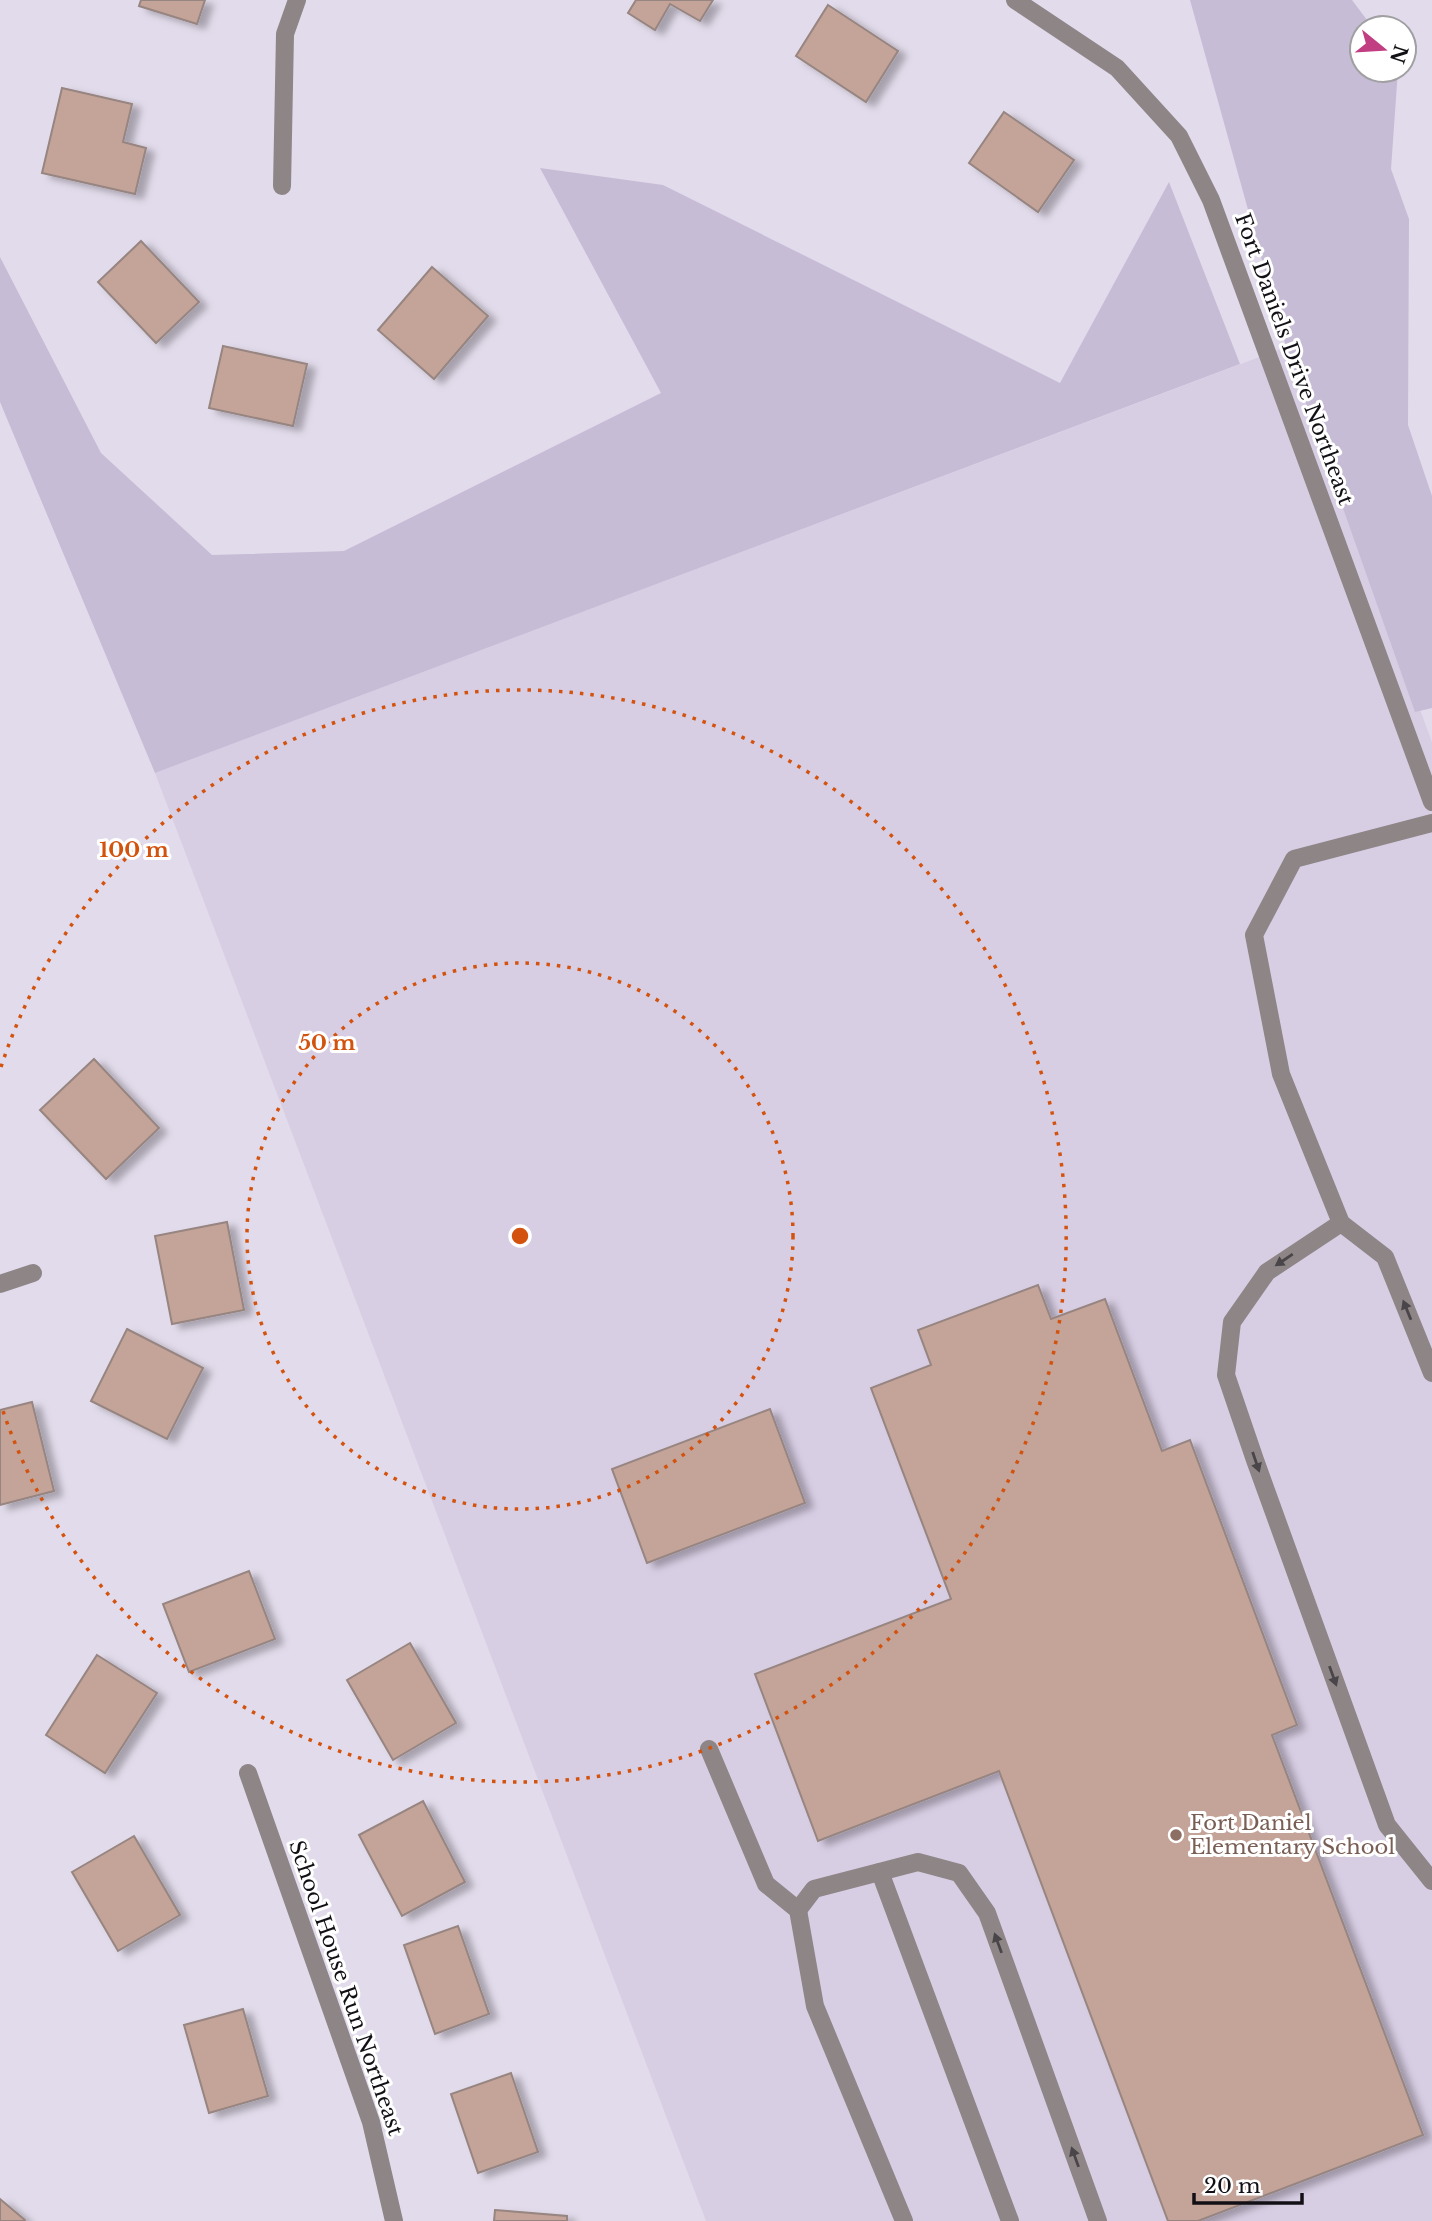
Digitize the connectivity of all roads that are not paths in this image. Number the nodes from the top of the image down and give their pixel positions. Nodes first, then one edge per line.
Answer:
1 (297, 0) edge
2 (1015, 0) edge
3 (282, 186) dead end
4 (1432, 803) edge
5 (1432, 823) edge
6 (1341, 1223) junction
7 (33, 1273) dead end
8 (0, 1284) edge
9 (1432, 1373) edge
10 (709, 1749) dead end
11 (248, 1773) dead end
12 (880, 1872) junction
13 (1432, 1881) edge
14 (798, 1910) junction
15 (394, 2221) edge
16 (904, 2221) edge
17 (1010, 2221) edge
18 (1098, 2221) edge

1 - 3 street
2 - 4 street, Fort Daniels Drive Northeast
5 - 6 street
9 -> 6 street
6 -> 13 street
7 - 8 street
10 - 14 street
11 - 15 street, School House Run Northeast
12 - 14 street
12 - 17 street
18 -> 12 street
14 - 16 street

